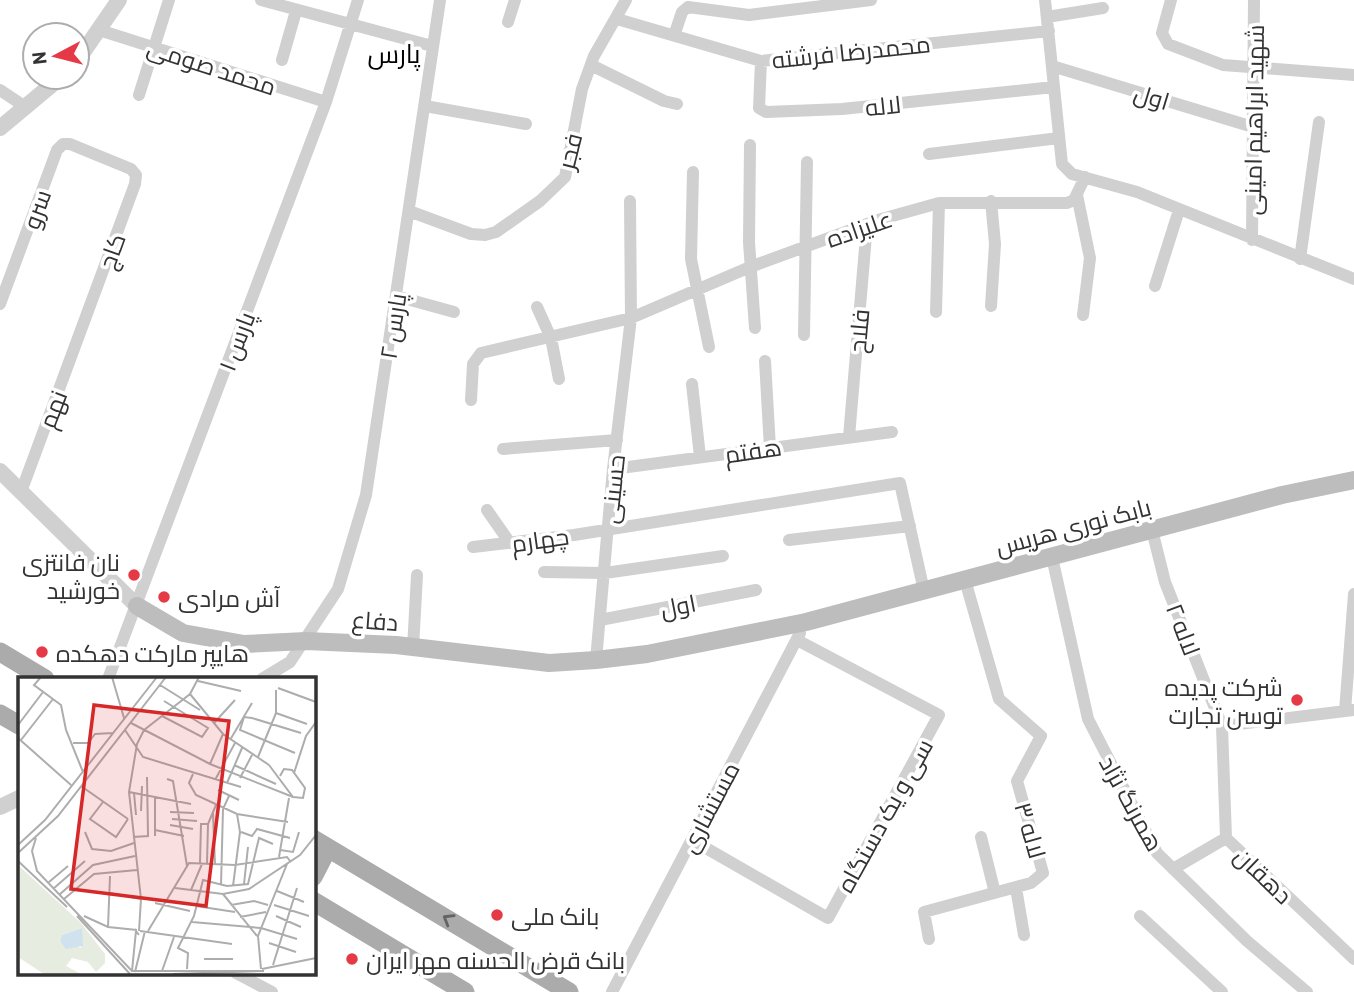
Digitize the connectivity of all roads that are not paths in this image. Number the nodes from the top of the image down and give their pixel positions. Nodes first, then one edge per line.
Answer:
1 (119, 0) edge
2 (169, 0) edge
3 (261, 0) edge
4 (358, 0) edge
5 (440, 0) edge
6 (515, 0) edge
7 (626, 0) edge
8 (871, 0) edge
9 (1045, 0) edge
10 (1171, 0) edge
11 (1254, 0) edge
12 (1103, 8) dead end
13 (296, 11) junction
14 (1047, 17) junction
15 (617, 19) junction
16 (508, 22) dead end
17 (350, 25) junction
18 (99, 30) junction
19 (1049, 31) junction
20 (675, 33) junction
21 (91, 41) edge
22 (432, 46) junction
23 (153, 48) junction
24 (282, 60) dead end
25 (761, 61) junction
26 (591, 65) junction
27 (1052, 66) junction
28 (1253, 69) junction
29 (1354, 75) edge
30 (1054, 87) junction
31 (0, 90) edge
32 (46, 91) edge
33 (139, 95) dead end
34 (326, 102) junction
35 (677, 104) dead end
36 (425, 106) junction
37 (27, 108) junction
38 (1319, 121) dead end
39 (526, 124) dead end
40 (1253, 127) junction
41 (0, 128) edge
42 (1059, 138) junction
43 (63, 144) joint
44 (750, 145) dead end
45 (929, 154) dead end
46 (807, 162) dead end
47 (693, 172) dead end
48 (1078, 176) junction
49 (1077, 195) junction
50 (629, 201) dead end
51 (992, 201) junction
52 (939, 203) junction
53 (1180, 210) junction
54 (409, 211) junction
55 (867, 224) junction
56 (1252, 240) junction
57 (806, 246) junction
58 (1300, 259) junction
59 (750, 267) junction
60 (1354, 279) edge
61 (1155, 286) dead end
62 (696, 289) junction
63 (396, 296) junction
64 (0, 304) edge
65 (991, 306) dead end
66 (537, 307) dead end
67 (454, 312) dead end
68 (936, 312) dead end
69 (1083, 314) dead end
70 (631, 318) junction
71 (618, 321) junction
72 (84, 327) joint
73 (591, 328) dead end
74 (755, 328) dead end
75 (804, 335) dead end
76 (551, 338) junction
77 (709, 347) dead end
78 (765, 361) dead end
79 (559, 379) dead end
80 (692, 384) dead end
81 (471, 400) dead end
82 (892, 432) dead end
83 (849, 438) junction
84 (617, 440) junction
85 (769, 448) junction
86 (503, 449) dead end
87 (700, 457) junction
88 (613, 469) junction
89 (0, 471) edge
90 (1354, 480) edge
91 (21, 492) junction
92 (487, 510) dead end
93 (909, 526) junction
94 (607, 527) junction
95 (1152, 530) junction
96 (789, 540) dead end
97 (510, 544) junction
98 (473, 547) dead end
99 (723, 556) dead end
100 (1052, 557) junction
101 (544, 572) dead end
102 (605, 573) junction
103 (417, 575) dead end
104 (965, 580) junction
105 (756, 590) dead end
106 (924, 591) junction
107 (1354, 594) edge
108 (136, 606) junction
109 (600, 620) junction
110 (806, 622) junction
111 (797, 640) junction
112 (306, 641) junction
113 (413, 648) junction
114 (0, 652) edge
115 (596, 660) junction
116 (42, 677) edge
117 (109, 677) edge
118 (265, 677) edge
119 (1349, 710) edge
120 (0, 713) edge
121 (18, 724) edge
122 (1222, 726) junction
123 (18, 798) edge
124 (0, 807) edge
125 (981, 837) dead end
126 (1226, 838) junction
127 (692, 840) junction
128 (321, 843) edge
129 (315, 868) edge
130 (1173, 869) junction
131 (1016, 887) junction
132 (995, 893) junction
133 (315, 902) edge
134 (1140, 916) dead end
135 (1024, 935) dead end
136 (929, 939) dead end
137 (1354, 959) edge
138 (238, 974) edge
139 (272, 992) edge
140 (465, 992) edge
141 (569, 992) edge
142 (612, 992) edge
143 (1222, 992) edge
144 (1307, 992) edge

1 - 18 street
2 - 23 street
3 - 13 street
4 - 17 street, پارس ۱
5 - 22 street, پارس ۲
6 - 16 street
7 - 15 street, فجر
8 - 20 street
9 - 14 street
10 - 28 street
11 - 28 street, شهید ابراهیم امینی
12 - 14 street
13 - 17 street
13 - 24 street
14 - 19 street
15 - 20 street, محمدرضا فرشته
15 - 26 street, فجر
17 - 22 street
17 - 34 street, پارس ۱
18 - 21 street
18 - 23 street, محمد صومی
19 - 25 street, محمدرضا فرشته
19 - 27 street
20 - 25 street, محمدرضا فرشته
22 - 36 street, پارس ۲
23 - 33 street
23 - 34 street, محمد صومی
25 - 30 street, لاله
26 - 35 street
26 - 54 street, فجر
27 - 30 street
27 - 40 street, اول
28 - 29 street
28 - 40 street, شهید ابراهیم امینی
30 - 42 street
31 - 37 street
32 - 37 street
34 - 108 street, پارس ۱
36 - 39 street
36 - 54 street, پارس ۲
37 - 41 street
38 - 58 street
40 - 56 street, شهید ابراهیم امینی
42 - 45 street
42 - 48 street
43 - 64 street, سرو
43 - 72 street, کاج
44 - 59 street
46 - 57 street
47 - 62 street
48 - 49 street
48 - 53 street
49 - 51 street, علیزاده
49 - 69 street
50 - 70 street
51 - 52 street, علیزاده
51 - 65 street
52 - 55 street, علیزاده
52 - 68 street
53 - 56 street
53 - 61 street
54 - 63 street, پارس ۲
55 - 57 street, علیزاده
55 - 83 street, فلاح
56 - 58 street
57 - 59 street, علیزاده
57 - 75 street
58 - 60 street
59 - 62 street, علیزاده
59 - 74 street
62 - 70 street, علیزاده
62 - 77 street
63 - 67 street
63 - 112 street, پارس ۲
66 - 76 street
70 - 71 street, علیزاده
70 - 84 street, حسینی
71 - 73 street, علیزاده
71 - 76 street, علیزاده
72 - 91 street, نهم
76 - 79 street
76 - 81 street, علیزاده
78 - 85 street
80 - 87 street
82 - 83 street, هفتم
83 - 85 street, هفتم
84 - 86 street
84 - 88 street, حسینی
85 - 87 street, هفتم
87 - 88 street, هفتم
88 - 94 street, حسینی
89 - 91 street, دفاع
90 - 95 main road, بابک نوری هریس
91 - 108 street, دفاع
92 - 97 street
93 - 94 street, چهارم
93 - 96 street
93 - 106 street
94 - 97 street, چهارم
94 - 102 street, حسینی
95 - 100 main road, بابک نوری هریس
95 - 122 street, لاله ۲
97 - 98 street, چهارم
99 - 102 street
100 - 104 main road, بابک نوری هریس
100 - 130 street, همرنگ نژاد
101 - 102 street
102 - 109 street, حسینی
103 - 113 street
104 - 106 main road, بابک نوری هریس
104 - 131 street, لاله ۳
105 - 109 street, اول
106 - 110 main road, بابک نوری هریس
107 - 119 street
108 - 112 main road, دفاع
108 - 117 street, پارس ۱
109 - 115 street, حسینی
110 - 111 street, مستشاری
110 - 115 main road, دفاع
111 - 127 street, مستشاری
111 - 127 street, سی و یک دستگاه
112 - 113 main road, دفاع
112 - 118 street, پارس ۲
113 - 115 main road, دفاع
114 - 116 main road
119 - 122 street
120 - 121 main road
122 - 126 street, دهقان
123 - 124 street
125 - 132 street
126 - 130 street
126 - 137 street, دهقان
127 - 142 street, مستشاری
128 - 129 main road
141 -> 128 main road
130 - 144 street, همرنگ نژاد
131 - 132 street, لاله ۳
131 - 135 street
132 - 136 street, لاله ۳
133 - 140 main road
134 - 143 street
138 - 139 street

